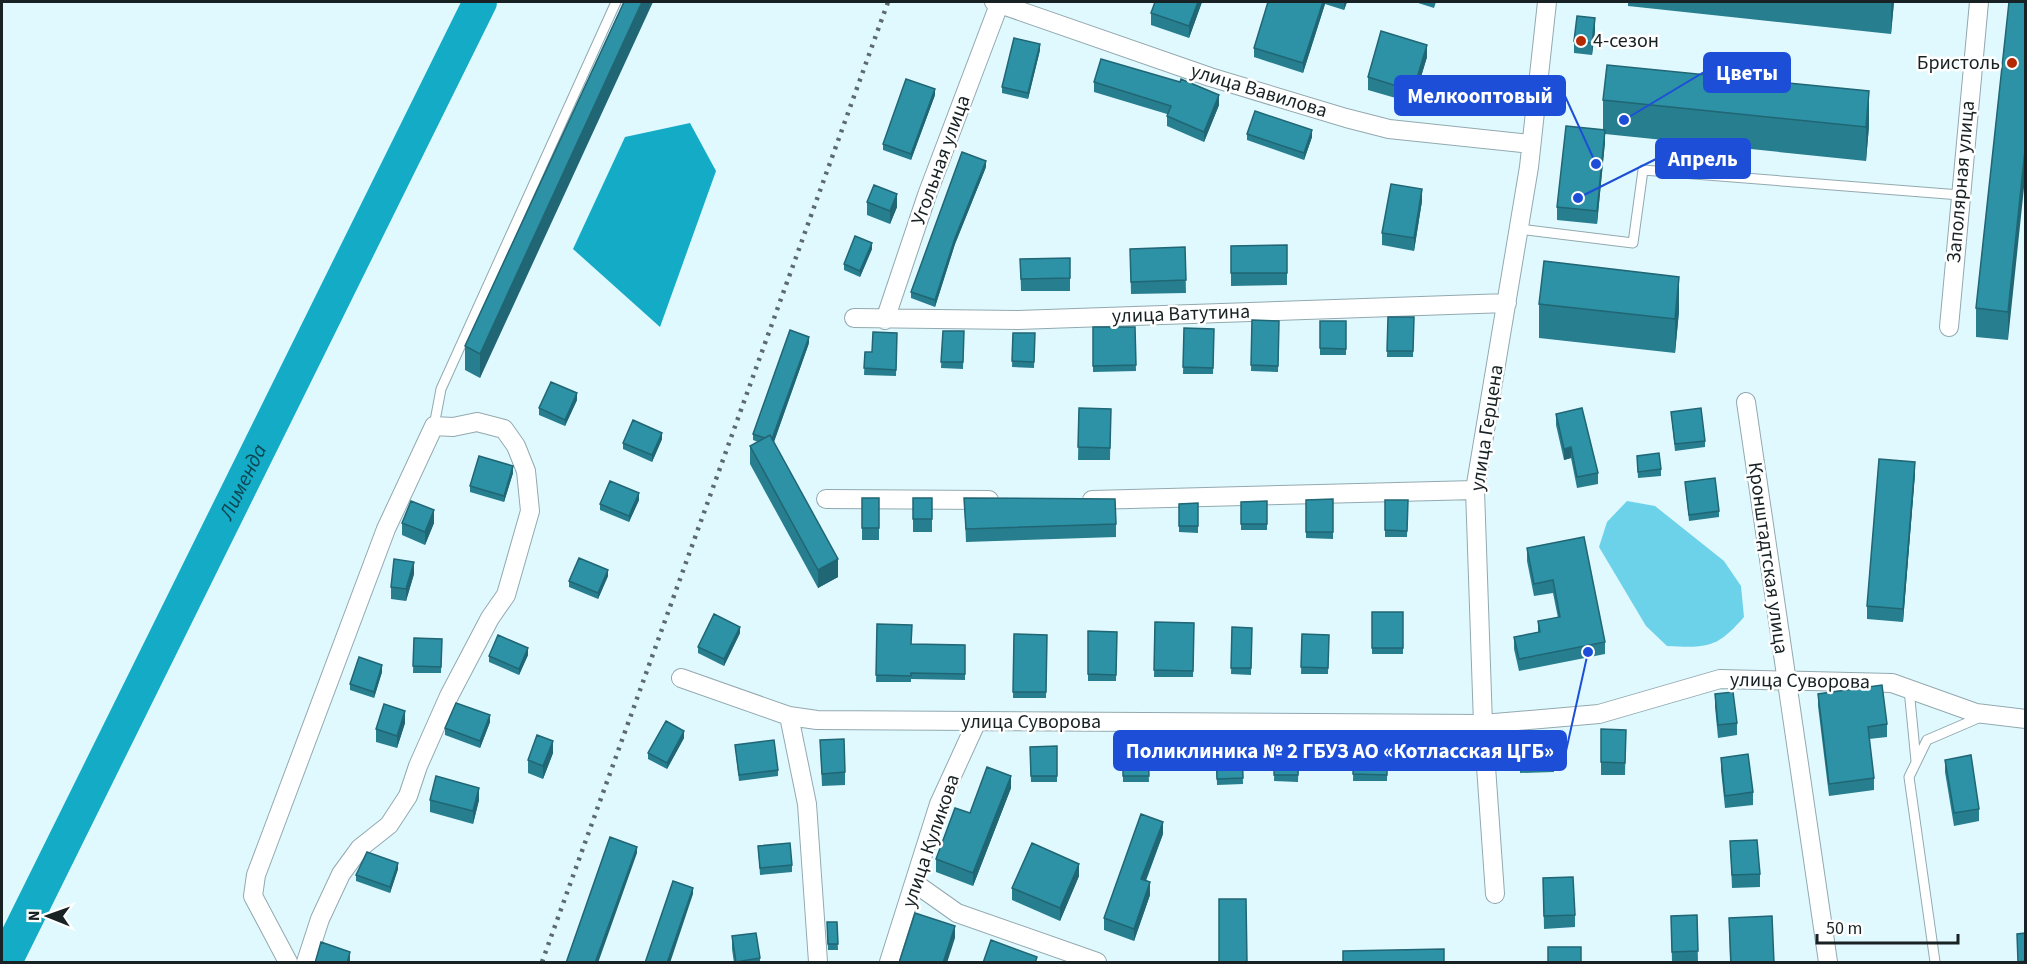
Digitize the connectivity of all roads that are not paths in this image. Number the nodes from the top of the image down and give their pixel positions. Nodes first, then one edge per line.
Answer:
1 (616, 2) edge
2 (998, 2) edge
3 (1547, 2) edge
4 (1979, 2) edge
5 (1531, 144) junction
6 (1960, 195) junction
7 (1519, 229) junction
8 (1507, 303) junction
9 (854, 318) dead end
10 (885, 320) junction
11 (1949, 327) dead end
12 (1746, 402) dead end
13 (434, 426) junction
14 (1475, 490) junction
15 (826, 499) dead end
16 (1002, 500) edge
17 (1074, 500) edge
18 (681, 678) dead end
19 (1786, 680) junction
20 (1910, 689) junction
21 (1988, 714) junction
22 (789, 716) junction
23 (2025, 719) edge
24 (977, 721) junction
25 (1483, 724) junction
26 (1916, 764) junction
27 (916, 884) junction
28 (1495, 894) dead end
29 (288, 963) edge
30 (306, 963) edge
31 (818, 963) edge
32 (889, 963) edge
33 (1097, 963) edge
34 (1828, 963) edge
35 (1935, 963) edge

1 - 13 lane
2 - 5 street, улица Вавилова
2 - 10 street, Угольная улица
3 - 5 street, улица Герцена
4 - 6 street, Заполярная улица
5 - 7 street, улица Герцена
6 - 7 lane
6 - 11 street, Заполярная улица
7 - 8 street, улица Герцена
8 - 10 street, улица Ватутина
8 - 14 street, улица Герцена
9 - 10 street, улица Ватутина
12 - 19 street, Кронштадтская улица
13 - 29 street
13 - 30 street
14 - 17 street
14 - 25 street, улица Герцена
15 - 16 street
18 - 22 street, улица Суворова
19 - 20 street, улица Суворова
19 - 25 street, улица Суворова
19 - 34 street, Кронштадтская улица
20 - 21 street, улица Суворова
20 - 26 lane
21 - 23 street, улица Суворова
21 - 26 lane
22 - 24 street, улица Суворова
22 - 31 street
24 - 25 street, улица Суворова
24 - 27 street, улица Куликова
25 - 28 street, улица Герцена
26 - 35 lane
27 - 32 street, улица Куликова
27 - 33 street

